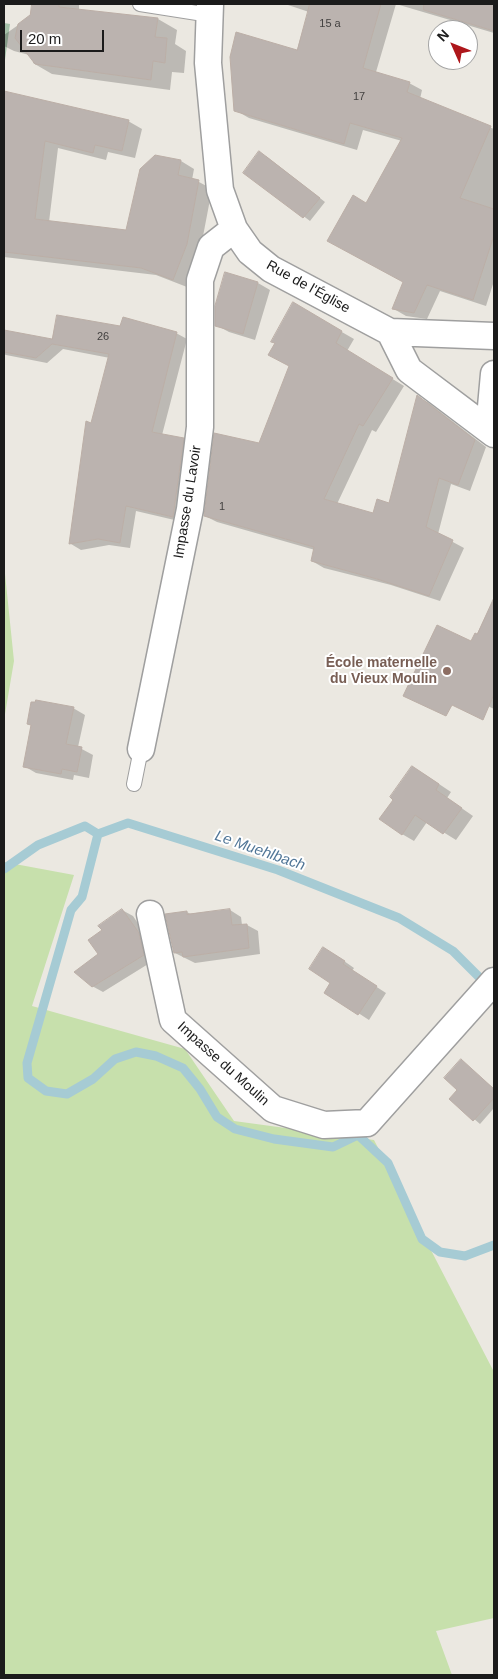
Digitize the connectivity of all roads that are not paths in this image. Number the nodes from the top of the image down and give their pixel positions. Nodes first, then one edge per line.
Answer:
1 (140, 4) edge
2 (210, 10) edge
3 (234, 229) junction
4 (390, 332) junction
5 (494, 336) edge
6 (494, 374) edge
7 (491, 432) edge
8 (141, 749) joint
9 (134, 784) dead end
10 (150, 914) dead end
11 (494, 981) edge

1 - 2 lane
2 - 3 street, Rue de l'Église
3 - 4 street, Rue de l'Église
3 - 8 street, Impasse du Lavoir
4 - 5 street
4 - 7 street
6 - 7 street
8 - 9 lane, Impasse du Lavoir
10 - 11 street, Impasse du Moulin

